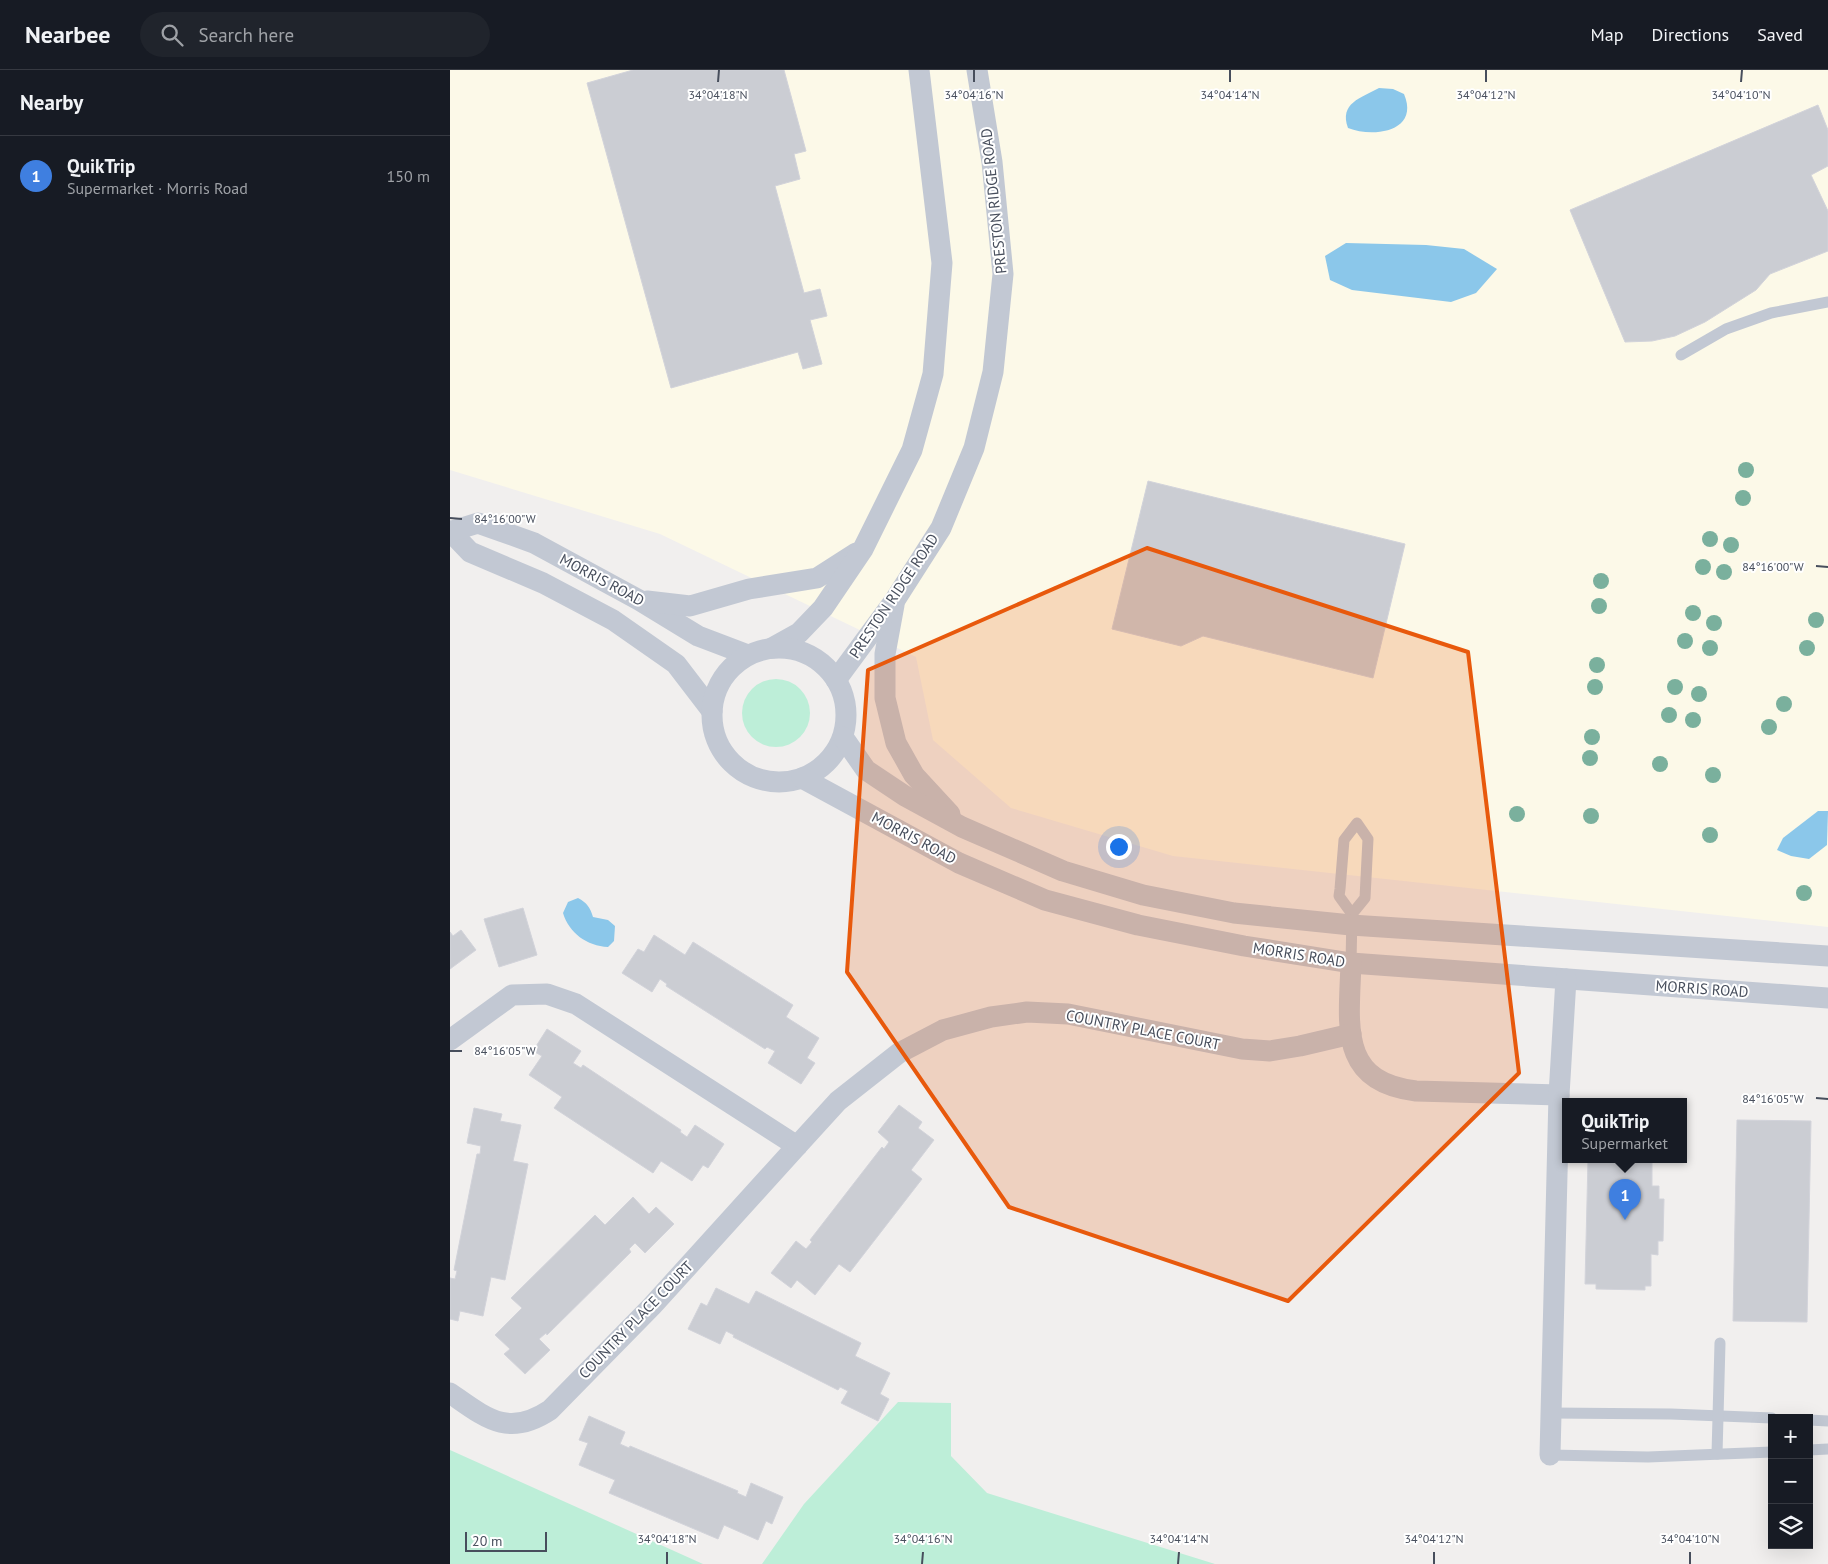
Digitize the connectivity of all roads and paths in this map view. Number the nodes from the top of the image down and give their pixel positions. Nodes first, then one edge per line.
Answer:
1 (919, 70) edge
2 (977, 70) edge
3 (1828, 302) edge
4 (1681, 356) dead end
5 (451, 531) edge
6 (862, 549) junction
7 (639, 600) junction
8 (895, 600) junction
9 (772, 648) junction
10 (748, 655) junction
11 (836, 680) junction
12 (712, 711) junction
13 (843, 737) junction
14 (802, 778) junction
15 (962, 826) junction
16 (1351, 919) junction
17 (1828, 956) edge
18 (1351, 964) junction
19 (1566, 979) junction
20 (1828, 998) edge
21 (1351, 1034) junction
22 (450, 1040) edge
23 (1559, 1095) junction
24 (797, 1146) junction
25 (1720, 1343) dead end
26 (450, 1393) edge
27 (1551, 1413) junction
28 (1718, 1416) junction
29 (1768, 1418) edge
30 (1813, 1420) edge
31 (1828, 1421) edge
32 (1828, 1449) edge
33 (1813, 1450) edge
34 (1768, 1452) edge
35 (1717, 1454) junction
36 (1550, 1455) joint

1 - 6 street
2 - 8 street, PRESTON RIDGE ROAD
3 - 4 lane
5 - 7 street, MORRIS ROAD
5 - 12 street, MORRIS ROAD
6 - 7 street
6 - 9 street
7 - 10 street, MORRIS ROAD
8 - 11 street, PRESTON RIDGE ROAD
8 - 15 street
9 - 10 street
9 - 11 street
10 - 12 street
11 - 13 street
12 - 14 street
13 - 14 street
13 - 15 street
14 - 18 street, MORRIS ROAD
15 - 16 street
16 - 16 lane
16 - 17 street
16 - 18 lane
18 - 19 street, MORRIS ROAD
18 - 21 street
19 - 20 street, MORRIS ROAD
19 - 23 street
21 - 23 street
21 - 24 street, COUNTRY PLACE COURT
22 - 24 street
23 - 27 street
24 - 26 street, COUNTRY PLACE COURT
25 - 28 lane
27 - 28 lane
27 - 36 street
28 - 29 lane
28 - 35 lane
30 - 31 lane
32 - 33 lane
34 - 35 lane
35 - 36 lane

